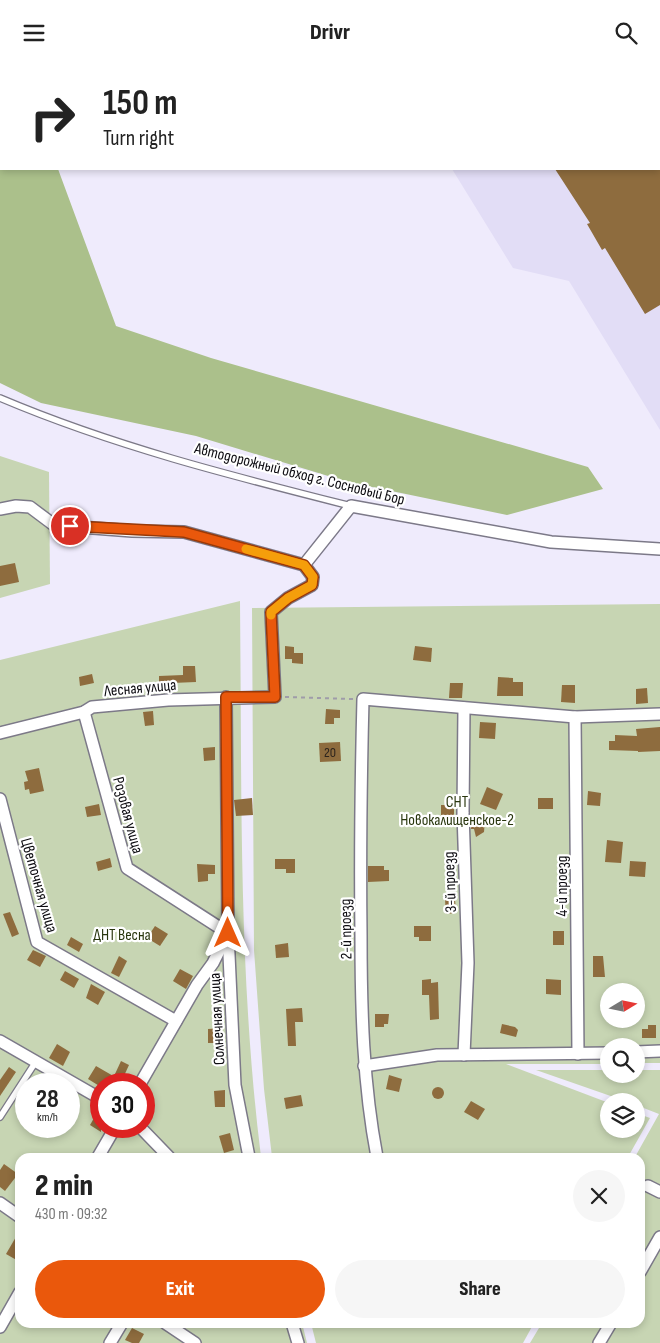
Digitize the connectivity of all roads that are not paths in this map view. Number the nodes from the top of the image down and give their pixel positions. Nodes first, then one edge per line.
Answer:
1 (0, 398) edge
2 (351, 506) junction
3 (0, 509) edge
4 (660, 549) edge
5 (304, 565) junction
6 (226, 697) junction
7 (464, 708) junction
8 (84, 712) junction
9 (660, 714) edge
10 (576, 717) junction
11 (0, 733) edge
12 (0, 799) edge
13 (228, 933) junction
14 (176, 1021) junction
15 (0, 1041) edge
16 (660, 1051) edge
17 (645, 1052) edge
18 (600, 1053) edge
19 (578, 1054) junction
20 (464, 1055) junction
21 (35, 1063) junction
22 (364, 1065) junction
23 (146, 1073) edge
24 (90, 1093) edge
25 (0, 1117) edge
26 (109, 1138) edge
27 (151, 1138) edge
28 (100, 1153) edge
29 (165, 1153) edge
30 (248, 1153) edge
31 (376, 1153) edge
32 (648, 1186) dead end
33 (660, 1192) edge
34 (0, 1203) edge
35 (15, 1214) edge
36 (660, 1237) edge
37 (645, 1263) edge
38 (15, 1301) edge
39 (0, 1327) edge
40 (119, 1328) edge
41 (172, 1328) edge
42 (294, 1328) edge
43 (608, 1328) edge
44 (110, 1343) edge
45 (195, 1343) edge
46 (298, 1343) edge
47 (600, 1343) edge

1 - 2 lane, Автодорожный обход г. Сосновый Бор
2 - 4 street, Автодорожный обход г. Сосновый Бор
2 - 5 street
3 - 5 street
5 - 6 street, Лесная улица
6 - 8 street, Лесная улица
6 - 13 street, Солнечная улица
7 - 10 street
7 - 20 street, 3-й проезд
7 - 22 street, 2-й проезд
8 - 11 street, Лесная улица
8 - 13 street, Розовая улица
9 - 10 street
10 - 19 street, 4-й проезд
12 - 14 street, Цветочная улица
13 - 14 street
13 - 30 street, Солнечная улица
14 - 23 street
15 - 21 street
16 - 17 street
18 - 19 street
19 - 20 street
20 - 22 street
21 - 24 street
21 - 25 lane
22 - 31 street, 2-й проезд
26 - 28 street
27 - 29 street
32 - 33 street
34 - 35 street
36 - 37 street
38 - 39 street
40 - 44 street
41 - 45 street
42 - 46 street
43 - 47 street

